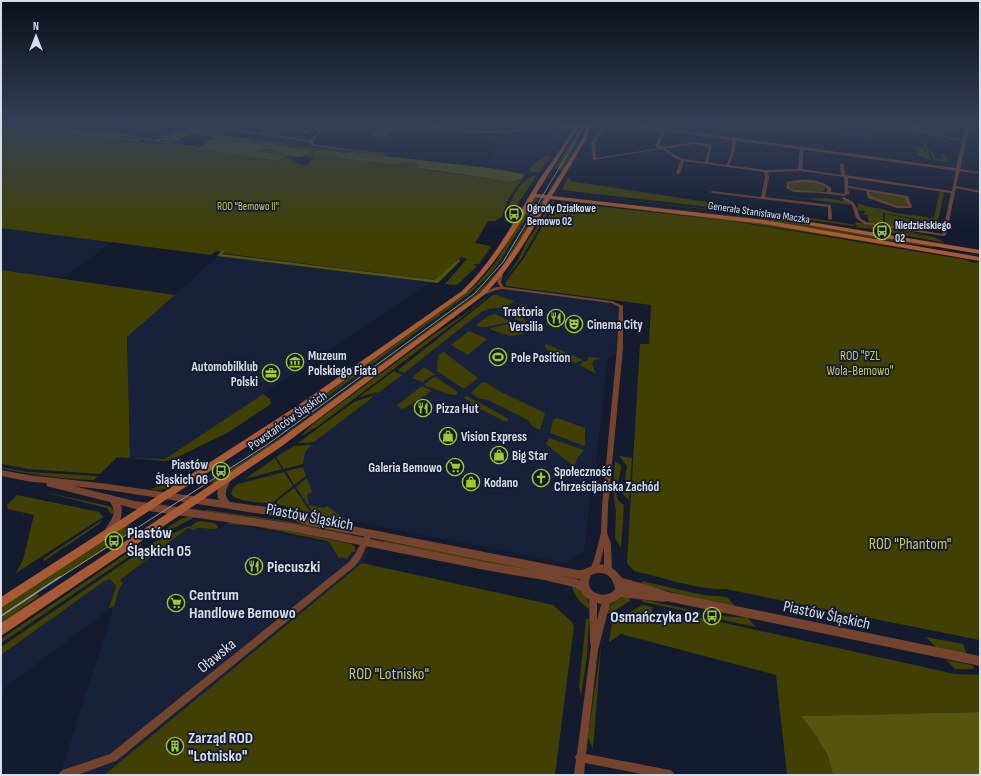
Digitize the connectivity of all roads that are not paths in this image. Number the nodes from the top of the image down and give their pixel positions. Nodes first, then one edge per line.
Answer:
1 (557, 159) edge
2 (571, 159) edge
3 (707, 159) edge
4 (731, 159) edge
5 (801, 159) edge
6 (878, 159) edge
7 (960, 159) edge
8 (683, 160) joint
9 (706, 163) junction
10 (842, 164) dead end
11 (727, 166) junction
12 (800, 170) junction
13 (958, 170) junction
14 (766, 171) junction
15 (678, 173) dead end
16 (980, 173) edge
17 (844, 177) junction
18 (847, 187) junction
19 (954, 187) junction
20 (868, 190) junction
21 (712, 192) dead end
22 (953, 192) junction
23 (980, 192) edge
24 (829, 193) junction
25 (534, 194) junction
26 (550, 195) junction
27 (763, 198) junction
28 (843, 198) dead end
29 (830, 219) dead end
30 (947, 223) junction
31 (923, 232) junction
32 (980, 252) edge
33 (980, 259) edge
34 (501, 276) junction
35 (503, 288) junction
36 (482, 294) junction
37 (1, 473) edge
38 (29, 478) junction
39 (228, 478) junction
40 (165, 496) junction
41 (113, 500) junction
42 (194, 501) junction
43 (230, 506) junction
44 (146, 507) junction
45 (178, 512) junction
46 (108, 532) junction
47 (604, 533) junction
48 (369, 534) junction
49 (364, 543) junction
50 (608, 570) junction
51 (591, 571) junction
52 (618, 581) junction
53 (585, 588) junction
54 (618, 592) junction
55 (593, 597) junction
56 (668, 597) junction
57 (607, 600) junction
58 (1, 603) edge
59 (1, 630) edge
60 (594, 650) junction
61 (980, 661) edge
62 (580, 757) junction
63 (63, 775) edge
64 (579, 775) edge
65 (670, 775) edge

1 - 25 main road, Powstańców Śląskich
2 - 26 main road, Powstańców Śląskich
3 - 9 street
4 - 11 street
5 - 12 street
6 - 13 street
7 - 13 street
8 - 9 street
8 - 15 street
9 - 11 street
10 - 17 street
11 - 14 street
12 - 14 street
12 - 17 street
13 - 16 street
13 - 19 street
14 - 27 street
17 - 18 street
17 - 22 street
18 - 20 street
18 - 24 street
19 - 22 street
19 - 23 street
20 - 20 street
21 - 27 street
22 - 30 street
24 - 24 street
25 - 26 main road, Generała Stanisława Maczka
25 - 40 main road, Powstańców Śląskich
26 - 32 main road, Generała Stanisława Maczka
26 - 33 main road, Generała Stanisława Maczka
26 - 34 main road, Powstańców Śląskich
27 - 29 street
28 - 31 street
30 - 31 street
30 - 31 street
34 - 35 street
34 - 36 main road, Powstańców Śląskich
35 - 36 street
35 - 47 street
36 - 39 main road, Powstańców Śląskich
37 - 38 street, Piastów Śląskich
38 - 40 street, Piastów Śląskich
38 - 41 street, Piastów Śląskich
39 - 42 main road, Powstańców Śląskich
39 - 43 street
40 - 42 street, Piastów Śląskich
40 - 44 main road, Powstańców Śląskich
41 - 44 street, Piastów Śląskich
41 - 46 street
42 - 43 street, Piastów Śląskich
42 - 45 main road, Powstańców Śląskich
43 - 48 street, Piastów Śląskich
44 - 45 street, Piastów Śląskich
44 - 46 main road, Powstańców Śląskich
45 - 49 street, Piastów Śląskich
45 - 59 main road, Powstańców Śląskich
46 - 58 main road, Powstańców Śląskich
47 - 50 street
47 - 51 street
48 - 49 street, Oławska
48 - 51 street, Piastów Śląskich
49 - 53 street, Piastów Śląskich
49 - 63 street, Oławska
50 - 51 street, Piastów Śląskich
50 - 52 street, Piastów Śląskich
51 - 53 street
52 - 54 street
52 - 56 street, Piastów Śląskich
53 - 55 street, Piastów Śląskich
54 - 56 street, Piastów Śląskich
54 - 57 street
55 - 57 street
55 - 60 street
56 - 61 street, Piastów Śląskich
57 - 60 street
60 - 62 street
62 - 64 street
62 - 65 street

